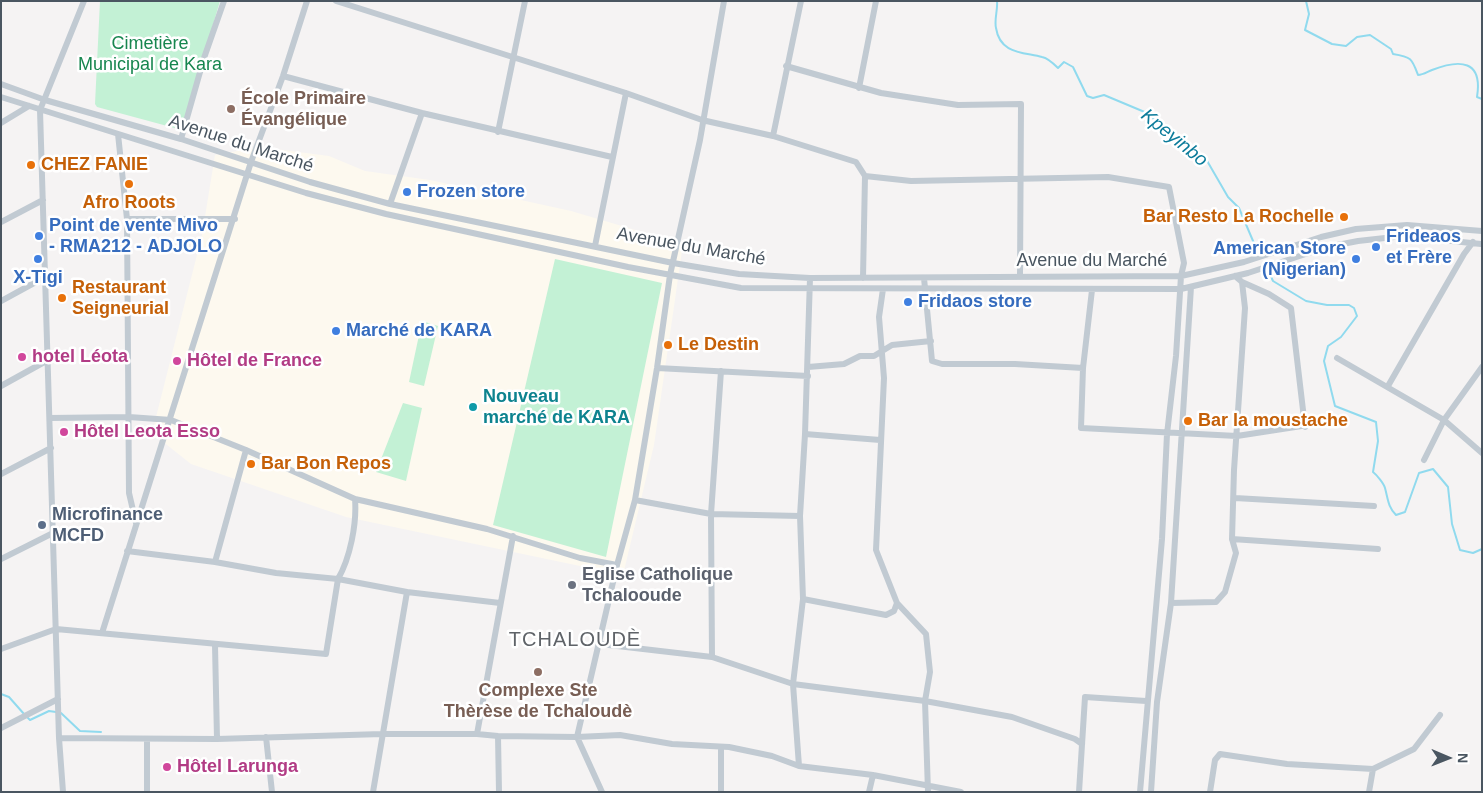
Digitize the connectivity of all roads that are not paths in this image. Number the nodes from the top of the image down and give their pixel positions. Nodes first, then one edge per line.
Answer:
1 (84, 1) edge
2 (224, 1) edge
3 (307, 1) edge
4 (336, 1) edge
5 (525, 1) edge
6 (724, 1) edge
7 (801, 1) edge
8 (876, 1) edge
9 (513, 58) junction
10 (786, 66) junction
11 (283, 76) junction
12 (1, 84) edge
13 (859, 88) junction
14 (626, 92) junction
15 (1, 97) edge
16 (45, 100) junction
17 (29, 106) junction
18 (40, 110) junction
19 (422, 114) junction
20 (702, 120) junction
21 (1, 123) edge
22 (498, 132) junction
23 (118, 134) junction
24 (773, 136) junction
25 (181, 139) junction
26 (612, 157) junction
27 (251, 162) junction
28 (248, 174) junction
29 (865, 176) junction
30 (1022, 177) junction
31 (310, 182) junction
32 (306, 193) junction
33 (43, 200) junction
34 (390, 204) junction
35 (437, 213) junction
36 (127, 219) junction
37 (235, 219) junction
38 (1, 222) edge
39 (434, 226) junction
40 (1482, 231) edge
41 (1473, 242) junction
42 (1481, 244) edge
43 (594, 246) junction
44 (673, 263) junction
45 (670, 275) junction
46 (1181, 276) junction
47 (1235, 276) junction
48 (45, 277) junction
49 (1020, 277) junction
50 (810, 278) junction
51 (862, 278) junction
52 (924, 278) junction
53 (1242, 282) junction
54 (1191, 286) junction
55 (809, 289) junction
56 (883, 289) junction
57 (924, 289) junction
58 (1181, 289) junction
59 (1092, 290) junction
60 (1, 301) edge
61 (931, 341) junction
62 (883, 350) junction
63 (1337, 358) dead end
64 (48, 360) junction
65 (1482, 366) edge
66 (808, 367) junction
67 (658, 368) junction
68 (1084, 368) junction
69 (721, 371) junction
70 (808, 376) junction
71 (1, 386) edge
72 (1388, 386) junction
73 (130, 417) junction
74 (50, 418) junction
75 (171, 420) junction
76 (1444, 420) junction
77 (1334, 421) dead end
78 (1305, 428) junction
79 (806, 434) junction
80 (1167, 434) junction
81 (1180, 434) junction
82 (1237, 436) junction
83 (880, 440) junction
84 (51, 448) junction
85 (246, 450) junction
86 (1482, 453) edge
87 (1424, 460) dead end
88 (1, 474) edge
89 (1235, 498) junction
90 (355, 499) junction
91 (634, 500) junction
92 (1374, 506) dead end
93 (711, 514) junction
94 (800, 516) junction
95 (136, 524) junction
96 (52, 533) junction
97 (513, 536) junction
98 (1232, 540) junction
99 (1378, 549) dead end
100 (128, 551) junction
101 (1, 559) edge
102 (215, 562) junction
103 (616, 565) junction
104 (338, 579) junction
105 (407, 592) junction
106 (803, 599) junction
107 (500, 603) junction
108 (897, 603) junction
109 (1171, 603) junction
110 (56, 629) junction
111 (102, 633) junction
112 (216, 644) junction
113 (600, 644) junction
114 (1, 650) edge
115 (712, 657) junction
116 (794, 684) junction
117 (58, 699) junction
118 (925, 701) junction
119 (1146, 701) junction
120 (1440, 715) dead end
121 (1, 728) edge
122 (382, 734) junction
123 (477, 734) junction
124 (498, 736) junction
125 (266, 737) junction
126 (577, 737) junction
127 (59, 738) junction
128 (217, 739) junction
129 (147, 740) junction
130 (1082, 744) junction
131 (721, 747) junction
132 (799, 766) junction
133 (1373, 769) junction
134 (873, 775) junction
135 (926, 784) junction
136 (63, 792) edge
137 (147, 792) edge
138 (272, 792) edge
139 (374, 792) edge
140 (499, 792) edge
141 (602, 792) edge
142 (721, 792) edge
143 (870, 792) edge
144 (928, 792) edge
145 (961, 792) edge
146 (1079, 792) edge
147 (1140, 792) edge
148 (1151, 792) edge
149 (1210, 792) edge
150 (1369, 792) edge

1 - 16 street
2 - 25 street
3 - 11 street
4 - 9 street
5 - 9 street
6 - 20 street
7 - 10 street
8 - 13 street
9 - 14 street
9 - 22 street
10 - 13 street
10 - 24 street
11 - 19 street
11 - 27 street
12 - 16 street, Avenue du Marché
13 - 30 street
14 - 20 street
14 - 26 street
15 - 17 street, Avenue du Marché
16 - 18 street
16 - 25 street, Avenue du Marché
17 - 18 street, Avenue du Marché
17 - 21 street
18 - 23 street, Avenue du Marché
18 - 33 street
19 - 22 street
19 - 34 street
20 - 24 street
20 - 44 street
22 - 26 street
23 - 28 street, Avenue du Marché
23 - 36 street
24 - 29 street
25 - 27 street, Avenue du Marché
26 - 43 street
27 - 28 street
27 - 31 street, Avenue du Marché
28 - 32 street, Avenue du Marché
28 - 37 street
29 - 30 street
29 - 51 street
30 - 46 street
30 - 49 street
31 - 32 street
31 - 34 street, Avenue du Marché
32 - 39 street, Avenue du Marché
33 - 38 street
33 - 48 street
34 - 35 street, Avenue du Marché
35 - 39 street
35 - 43 street, Avenue du Marché
36 - 37 street
36 - 73 street
37 - 75 street
39 - 45 street, Avenue du Marché
40 - 42 street
40 - 46 street, Avenue du Marché
41 - 42 street, Avenue du Marché
41 - 47 street, Avenue du Marché
41 - 72 street
43 - 44 street, Avenue du Marché
44 - 45 street
44 - 50 street, Avenue du Marché
45 - 55 street, Avenue du Marché
45 - 67 street
46 - 49 street, Avenue du Marché
46 - 58 street
47 - 53 street
47 - 54 street, Avenue du Marché
48 - 60 street
48 - 64 street
49 - 52 street, Avenue du Marché
50 - 51 street, Avenue du Marché
50 - 55 street
51 - 52 street, Avenue du Marché
52 - 57 street
53 - 78 street
53 - 82 street
54 - 58 street, Avenue du Marché
54 - 81 street
55 - 56 street, Avenue du Marché
55 - 66 street
56 - 57 street, Avenue du Marché
56 - 62 street
57 - 59 street, Avenue du Marché
57 - 61 street
58 - 59 street, Avenue du Marché
58 - 80 street
59 - 68 street
61 - 62 street
61 - 68 street
62 - 66 street
62 - 83 street
63 - 72 street
64 - 71 street
64 - 74 street
65 - 76 street
66 - 70 street
67 - 69 street
67 - 91 street
68 - 80 street
69 - 70 street
69 - 93 street
70 - 79 street
72 - 76 street
73 - 74 street
73 - 75 street
73 - 95 street
74 - 84 street
75 - 85 street
75 - 95 street
76 - 86 street
76 - 87 street
77 - 78 street
78 - 82 street
79 - 83 street
79 - 94 street
80 - 81 street
80 - 119 street
81 - 82 street
81 - 109 street
82 - 89 street
83 - 108 street
84 - 88 street
84 - 96 street
85 - 90 street
85 - 102 street
89 - 92 street
89 - 98 street
90 - 97 street
90 - 104 street
91 - 93 street
91 - 103 street
93 - 94 street
93 - 115 street
94 - 106 street
95 - 100 street
96 - 101 street
96 - 110 street
97 - 103 street
97 - 107 street
98 - 99 street
98 - 109 street
100 - 102 street
100 - 111 street
102 - 104 street
103 - 113 street
104 - 105 street
104 - 112 street
105 - 107 street
105 - 122 street
106 - 108 street
106 - 116 street
107 - 123 street
108 - 118 street
109 - 148 street
110 - 111 street
110 - 114 street
110 - 117 street
111 - 112 street
112 - 128 street
113 - 115 street
113 - 126 street
115 - 116 street
116 - 118 street
116 - 132 street
117 - 121 street
117 - 127 street
118 - 130 street
118 - 135 street
119 - 130 street
119 - 147 street
120 - 133 street
122 - 123 street
122 - 125 street
122 - 139 street
123 - 124 street
124 - 126 street
124 - 140 street
125 - 128 street
125 - 138 street
126 - 131 street
126 - 141 street
127 - 129 street
127 - 136 street
128 - 129 street
129 - 137 street
130 - 146 street
131 - 132 street
131 - 142 street
132 - 134 street
133 - 149 street
133 - 150 street
134 - 135 street
134 - 143 street
135 - 144 street
135 - 145 street

